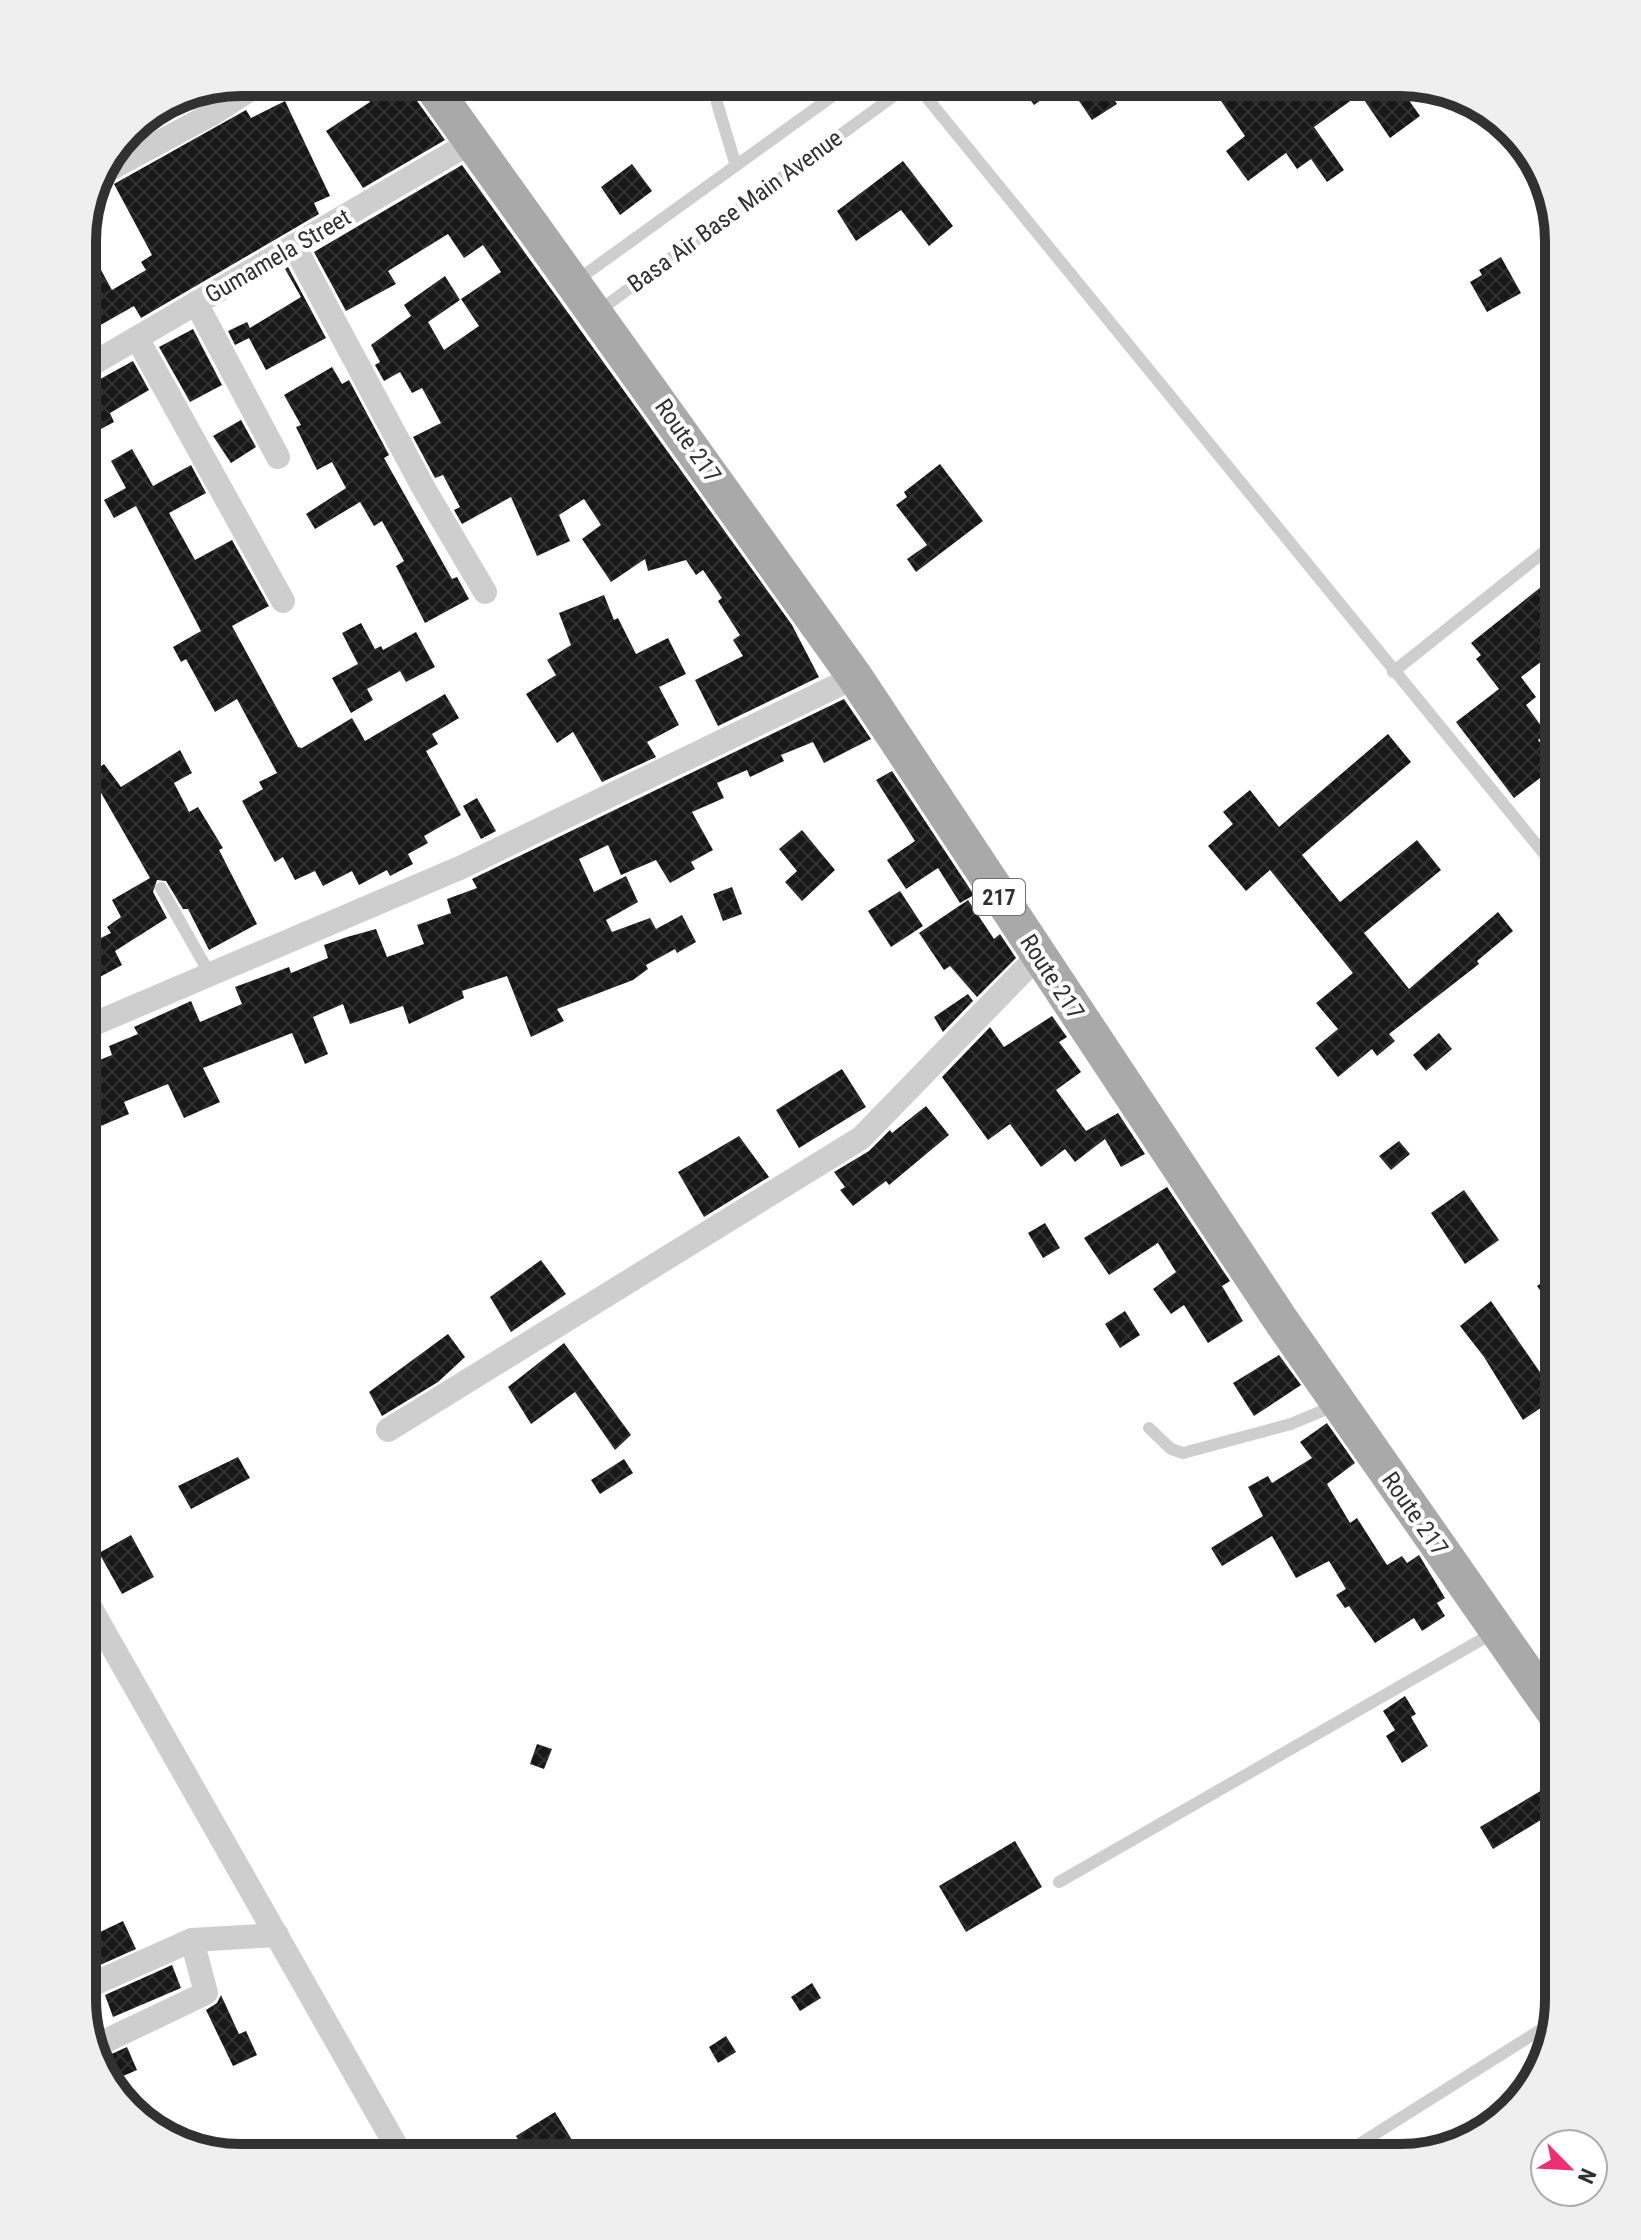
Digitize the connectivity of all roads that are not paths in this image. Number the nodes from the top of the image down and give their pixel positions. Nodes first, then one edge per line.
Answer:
1 (240, 96) edge
2 (439, 96) edge
3 (717, 96) edge
4 (833, 96) edge
5 (895, 96) edge
6 (925, 96) edge
7 (473, 141) junction
8 (117, 165) edge
9 (736, 166) junction
10 (294, 246) junction
11 (574, 283) junction
12 (196, 303) junction
13 (597, 312) junction
14 (137, 338) junction
15 (96, 362) edge
16 (278, 457) dead end
17 (1545, 551) edge
18 (485, 592) dead end
19 (283, 601) dead end
20 (1393, 672) junction
21 (855, 677) junction
22 (1545, 855) edge
23 (161, 888) dead end
24 (1038, 956) junction
25 (211, 976) junction
26 (96, 1023) edge
27 (1339, 1404) junction
28 (1149, 1428) dead end
29 (388, 1430) dead end
30 (96, 1618) edge
31 (1496, 1631) junction
32 (1545, 1699) edge
33 (1059, 1882) dead end
34 (277, 1935) junction
35 (192, 1940) junction
36 (96, 1983) edge
37 (1542, 2029) edge
38 (103, 2042) edge
39 (395, 2144) edge
40 (1359, 2144) edge

1 - 8 street
2 - 7 main road, Route 217 / 217
3 - 9 lane
4 - 9 lane, Basa Air Base Main Avenue
5 - 13 lane, Basa Air Base Main Avenue
6 - 20 lane
7 - 10 street, Gumamela Street
7 - 11 main road, Route 217 / 217
9 - 11 lane, Basa Air Base Main Avenue
10 - 12 street, Gumamela Street
10 - 18 street
11 - 13 main road, Route 217 / 217
12 - 14 street, Gumamela Street
12 - 16 street
13 - 21 main road, Route 217 / 217
14 - 15 street, Gumamela Street
14 - 19 street
17 - 20 lane
20 - 22 lane
21 - 24 main road, Route 217 / 217
21 - 25 street
23 - 25 lane
24 - 27 main road, Route 217 / 217
24 - 29 street
25 - 26 street
27 - 28 lane
27 - 31 main road, Route 217 / 217
30 - 34 street
31 - 32 main road, Route 217 / 217
31 - 33 lane
34 - 35 street
34 - 39 street
35 - 36 street
35 - 38 street
37 - 40 lane

